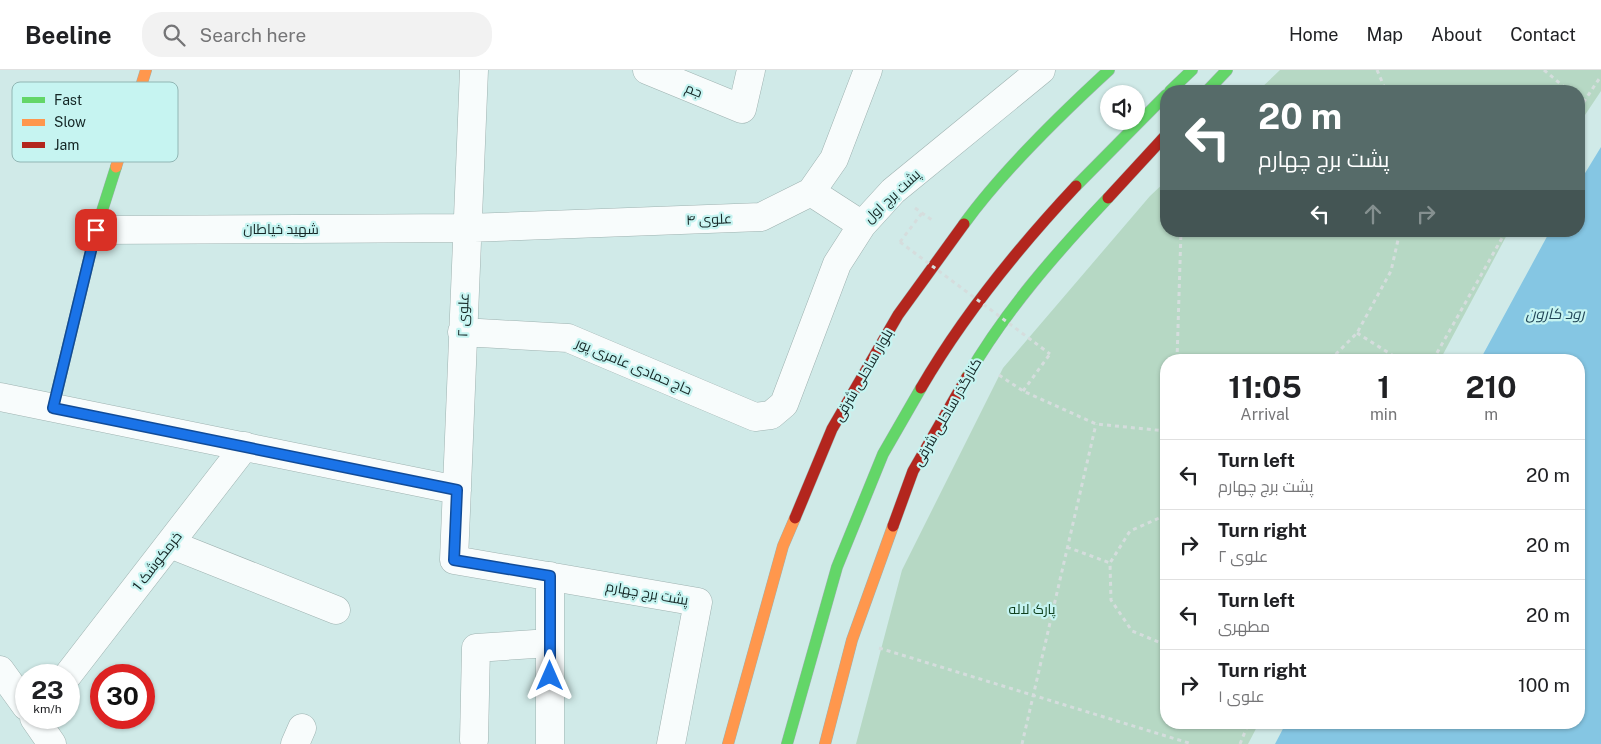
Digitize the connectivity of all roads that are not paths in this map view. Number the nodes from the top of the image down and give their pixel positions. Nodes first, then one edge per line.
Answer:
1 (146, 70) edge
2 (474, 70) edge
3 (647, 70) edge
4 (751, 70) edge
5 (868, 70) edge
6 (1040, 70) edge
7 (1109, 70) edge
8 (1192, 70) edge
9 (1227, 70) edge
10 (142, 82) edge
11 (1176, 85) edge
12 (1213, 85) edge
13 (1160, 101) edge
14 (1160, 141) edge
15 (117, 162) edge
16 (811, 192) junction
17 (862, 224) junction
18 (466, 228) junction
19 (96, 230) junction
20 (462, 332) junction
21 (0, 397) edge
22 (53, 408) junction
23 (771, 415) joint
24 (245, 446) junction
25 (457, 490) junction
26 (170, 544) junction
27 (454, 560) joint
28 (550, 576) junction
29 (336, 610) dead end
30 (550, 643) junction
31 (77, 664) edge
32 (0, 670) edge
33 (15, 690) edge
34 (42, 729) edge
35 (474, 740) dead end
36 (52, 744) edge
37 (550, 744) edge
38 (671, 744) edge
39 (728, 744) edge
40 (787, 744) edge
41 (825, 744) edge

1 - 10 main road
2 - 18 street, علوی ۲
3 - 4 street, جم
5 - 16 street, علوی ۴
6 - 17 street, پشت برج اول
7 - 39 main road, بلوار ساحلی شرقی
8 - 11 main road
9 - 12 main road
13 - 40 main road
14 - 41 main road, کنارگذر ساحلی شرقی
15 - 19 main road
16 - 17 street
16 - 18 street, علوی ۴
17 - 23 street, پشت برج اول
18 - 19 street, شهید خیاطان
18 - 20 street, علوی ۲
19 - 22 main road
20 - 23 street, حاج حمادی عامری پور
20 - 25 street, علوی ۲
21 - 22 street
22 - 24 street
24 - 25 street
24 - 26 street, خرمکوشک 1
25 - 27 street, علوی ۲
26 - 29 street
26 - 31 street, خرمکوشک 1
27 - 28 street, پشت برج چهارم
28 - 30 street
28 - 38 street, پشت برج چهارم
30 - 35 street
30 - 37 street
32 - 33 street
34 - 36 street

